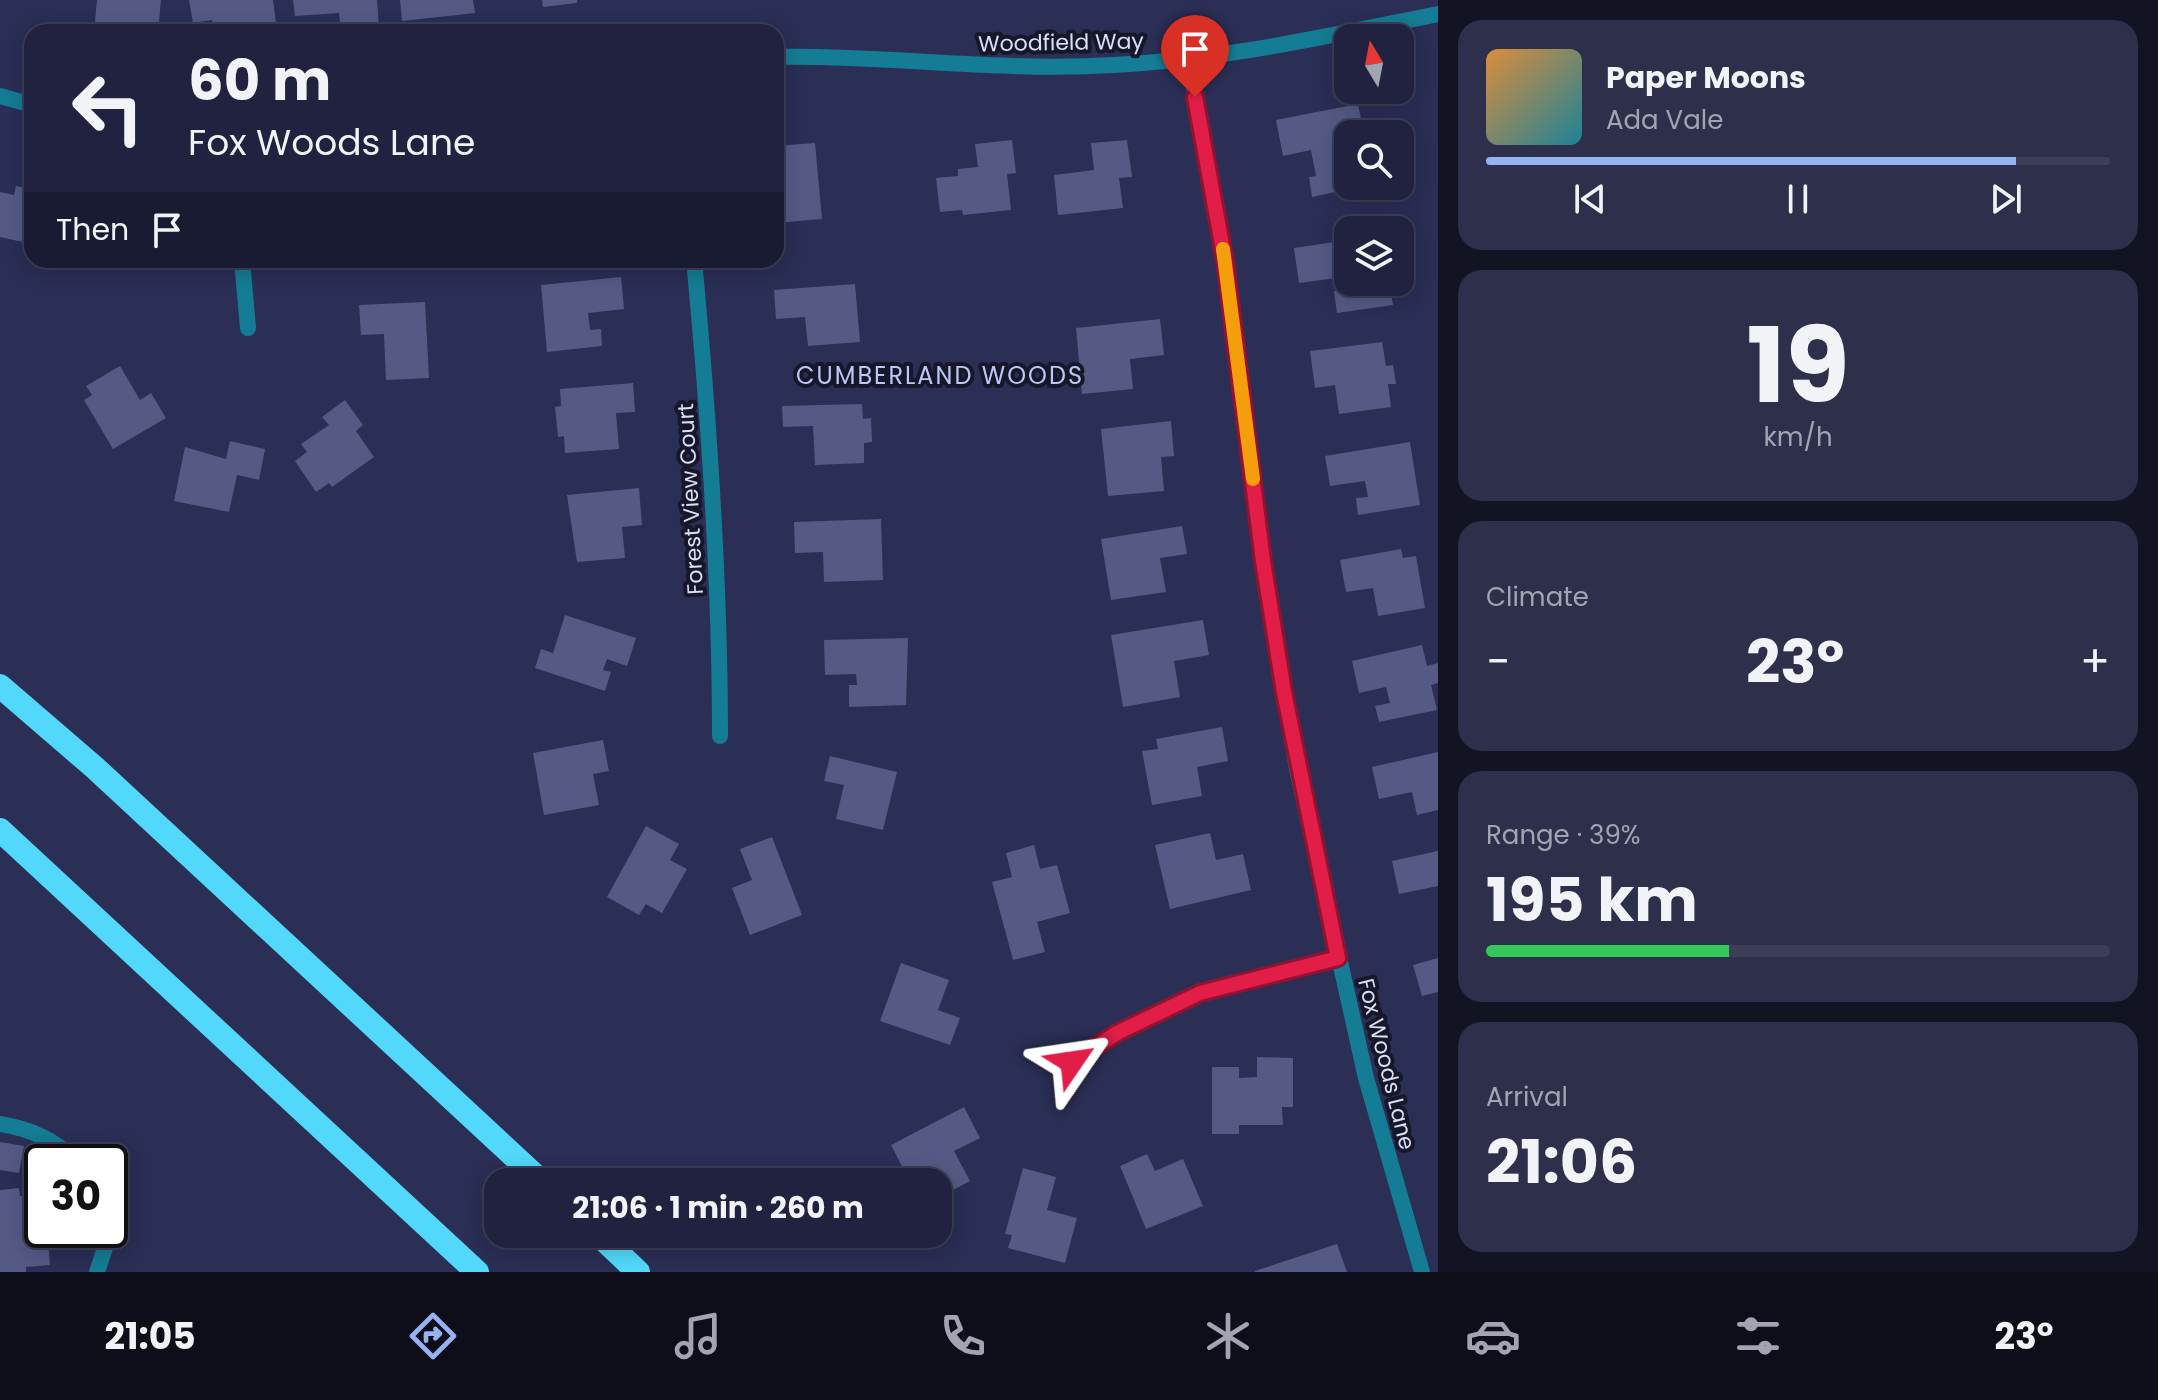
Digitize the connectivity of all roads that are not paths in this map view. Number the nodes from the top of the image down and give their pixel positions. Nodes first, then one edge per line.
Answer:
1 (1438, 14) edge
2 (784, 57) edge
3 (1189, 59) junction
4 (0, 96) edge
5 (24, 103) edge
6 (243, 268) edge
7 (695, 268) edge
8 (248, 328) dead end
9 (0, 686) edge
10 (720, 736) dead end
11 (0, 830) edge
12 (1338, 958) junction
13 (1072, 1062) dead end
14 (0, 1124) edge
15 (57, 1144) edge
16 (527, 1168) edge
17 (105, 1248) edge
18 (613, 1248) edge
19 (97, 1272) edge
20 (477, 1272) edge
21 (638, 1272) edge
22 (1422, 1272) edge

1 - 3 street, Woodfield Way
2 - 3 street, Woodfield Way
3 - 12 street, Fox Woods Lane
4 - 5 street
6 - 8 street
7 - 10 street, Forest View Court
9 - 16 highway
11 - 20 highway
12 - 13 street
12 - 22 street, Fox Woods Lane
14 - 15 street
17 - 19 street
18 - 21 highway

